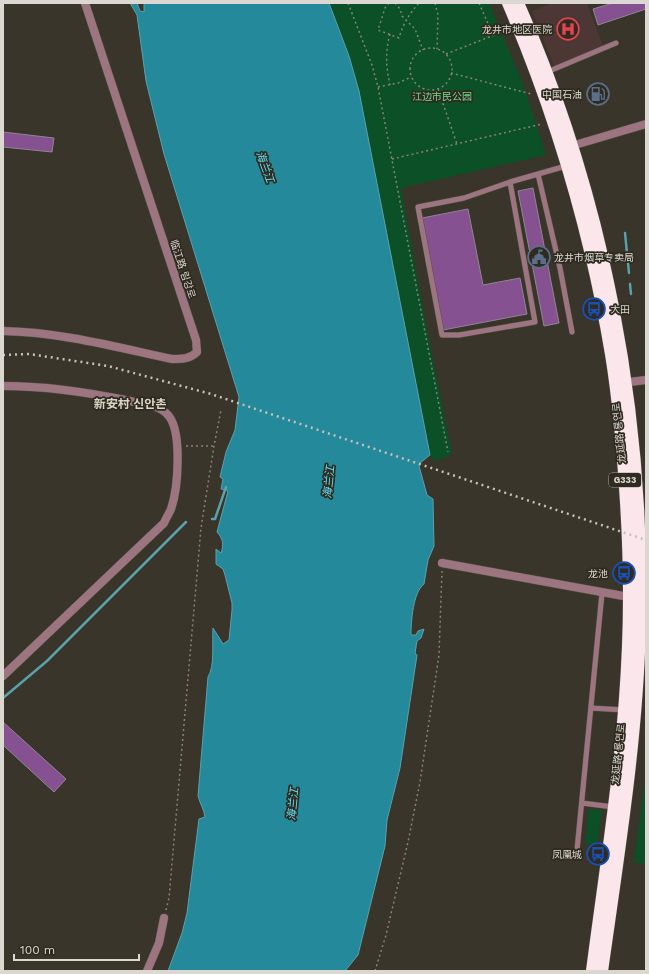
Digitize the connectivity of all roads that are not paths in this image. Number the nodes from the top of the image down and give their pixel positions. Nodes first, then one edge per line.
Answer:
1 (85, 3) edge
2 (508, 3) edge
3 (518, 3) edge
4 (616, 44) dead end
5 (546, 73) junction
6 (646, 124) edge
7 (567, 147) junction
8 (572, 164) junction
9 (538, 174) junction
10 (510, 182) junction
11 (3, 331) edge
12 (572, 332) dead end
13 (646, 380) edge
14 (620, 383) junction
15 (3, 386) edge
16 (442, 563) road end
17 (602, 592) junction
18 (629, 597) junction
19 (638, 645) edge
20 (3, 676) edge
21 (591, 708) junction
22 (624, 710) junction
23 (582, 803) junction
24 (613, 807) junction
25 (577, 850) dead end
26 (164, 918) road end
27 (147, 971) edge
28 (592, 971) edge
29 (602, 971) edge

1 - 11 street, 临江路 림강로
2 - 7 highway, 龙延路 룡연로 / G333
3 - 5 highway, 龙延路 룡연로 / G333
4 - 5 lane
5 - 7 highway, 龙延路 룡연로 / G333
6 - 7 street
7 - 8 highway, 龙延路 룡연로 / G333
8 - 9 lane
8 - 14 highway, 龙延路 룡연로 / G333
9 - 10 lane
9 - 12 lane
10 - 10 lane
13 - 14 street
14 - 18 highway, 龙延路 룡연로 / G333
14 - 19 highway, 龙延路 룡연로 / G333
15 - 20 street
16 - 17 street
17 - 18 street
17 - 21 lane
18 - 19 highway, 龙延路 룡연로 / G333
19 - 22 highway, 龙延路 룡연로 / G333
19 - 29 highway, 龙延路 룡연로 / G333
21 - 22 lane
21 - 23 lane
22 - 24 highway, 龙延路 룡연로 / G333
23 - 24 lane
23 - 25 lane
24 - 28 highway, 龙延路 룡연로 / G333
26 - 27 street

